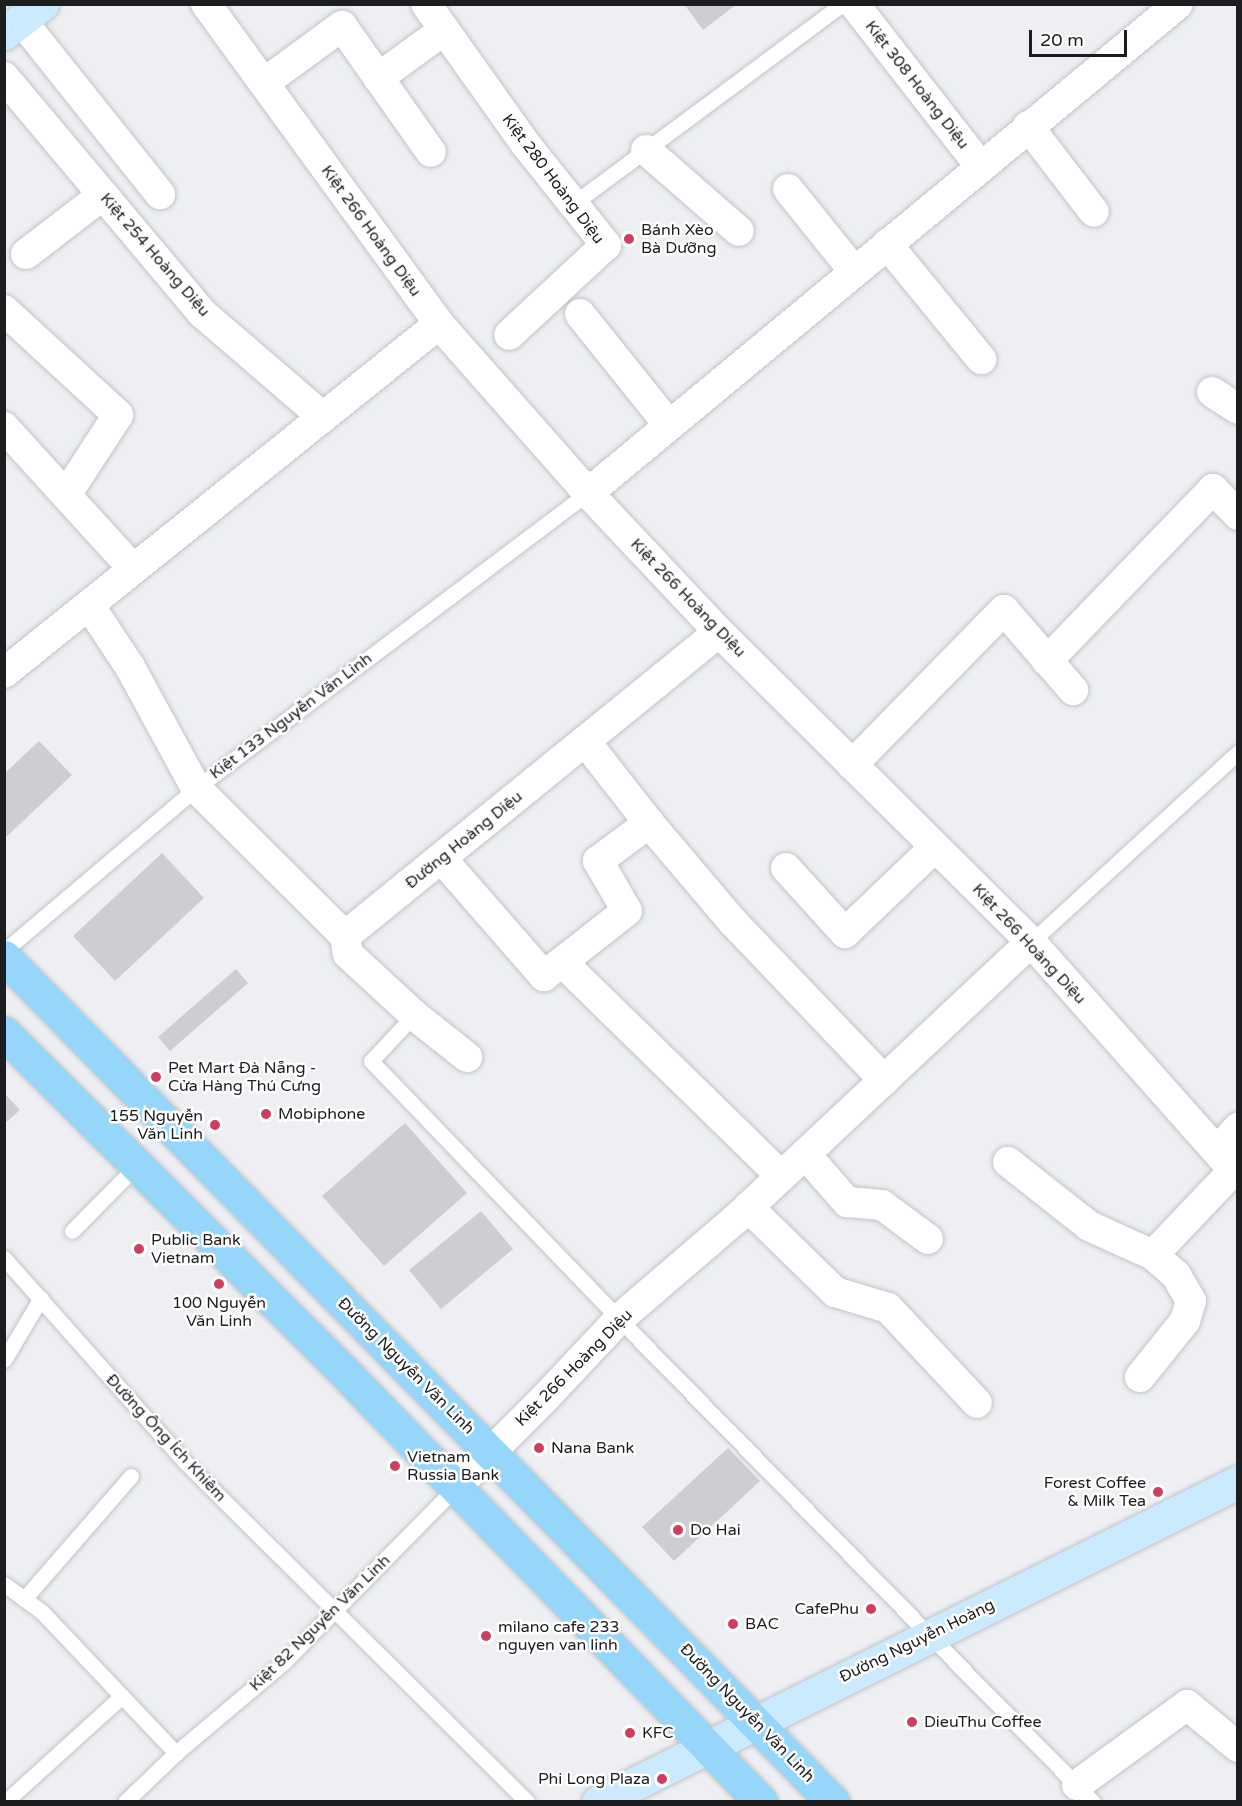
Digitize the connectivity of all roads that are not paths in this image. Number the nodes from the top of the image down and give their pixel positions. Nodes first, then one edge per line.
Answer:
1 (206, 4) edge
2 (426, 4) edge
3 (842, 4) edge
4 (854, 4) edge
5 (1163, 9) edge
6 (22, 19) edge
7 (444, 30) junction
8 (4, 77) edge
9 (378, 78) junction
10 (264, 83) junction
11 (1028, 126) junction
12 (646, 150) junction
13 (430, 152) dead end
14 (980, 166) junction
15 (788, 189) dead end
16 (160, 194) dead end
17 (103, 195) junction
18 (573, 204) junction
19 (1094, 212) dead end
20 (739, 231) dead end
21 (887, 244) junction
22 (26, 254) dead end
23 (854, 271) junction
24 (4, 310) edge
25 (580, 314) dead end
26 (439, 324) junction
27 (509, 335) dead end
28 (981, 359) dead end
29 (1212, 392) dead end
30 (1238, 409) edge
31 (323, 417) junction
32 (669, 425) junction
33 (4, 428) edge
34 (588, 494) junction
35 (66, 495) junction
36 (1238, 515) edge
37 (133, 569) junction
38 (89, 605) junction
39 (719, 632) junction
40 (1047, 661) junction
41 (4, 673) edge
42 (1073, 690) dead end
43 (585, 741) junction
44 (1238, 752) edge
45 (852, 765) junction
46 (196, 788) junction
47 (649, 823) junction
48 (935, 847) junction
49 (441, 858) junction
50 (786, 868) dead end
51 (345, 936) junction
52 (1031, 942) junction
53 (4, 951) edge
54 (4, 957) edge
55 (562, 962) junction
56 (414, 1015) junction
57 (4, 1033) edge
58 (467, 1057) dead end
59 (884, 1080) junction
60 (1238, 1128) edge
61 (805, 1154) junction
62 (1008, 1162) dead end
63 (137, 1165) junction
64 (1230, 1165) edge
65 (781, 1176) junction
66 (748, 1207) junction
67 (72, 1231) dead end
68 (928, 1239) dead end
69 (1153, 1255) junction
70 (4, 1258) edge
71 (41, 1298) junction
72 (619, 1319) junction
73 (4, 1360) edge
74 (1140, 1377) dead end
75 (977, 1403) dead end
76 (490, 1452) junction
77 (131, 1476) dead end
78 (1238, 1482) edge
79 (456, 1487) junction
80 (4, 1584) edge
81 (24, 1599) junction
82 (335, 1611) junction
83 (931, 1635) junction
84 (122, 1696) junction
85 (756, 1721) junction
86 (707, 1746) junction
87 (1238, 1746) edge
88 (176, 1754) junction
89 (1085, 1793) edge
90 (5, 1802) edge
91 (125, 1802) edge
92 (527, 1802) edge
93 (598, 1802) edge
94 (761, 1802) edge
95 (833, 1802) edge

1 - 10 street, Kiệt 266 Hoàng Diệu
2 - 7 street, Kiệt 280 Hoàng Diệu
3 - 12 lane
4 - 14 street, Kiệt 308 Hoàng Diệu
5 - 11 street
6 - 16 street
7 - 9 street
7 - 18 street, Kiệt 280 Hoàng Diệu
8 - 17 street, Kiệt 254 Hoàng Diệu
9 - 10 street
9 - 13 street
10 - 26 street, Kiệt 266 Hoàng Diệu
11 - 14 street
11 - 19 street
12 - 18 lane
12 - 20 street
14 - 21 street
15 - 23 street
17 - 22 street
17 - 31 street, Kiệt 254 Hoàng Diệu
18 - 27 street, Kiệt 280 Hoàng Diệu
21 - 23 street
21 - 28 street
23 - 32 street
24 - 35 street
25 - 32 street
26 - 31 street
26 - 34 street, Kiệt 266 Hoàng Diệu
29 - 30 street
31 - 37 street
32 - 34 street
33 - 35 street
34 - 39 street, Kiệt 266 Hoàng Diệu
34 - 46 lane, Kiệt 133 Nguyễn Văn Linh
35 - 37 street
36 - 40 street
37 - 38 street
38 - 41 street
38 - 46 street
39 - 43 street, Đường Hoàng Diệu
39 - 45 street, Kiệt 266 Hoàng Diệu
40 - 42 street
40 - 45 street
43 - 47 street
43 - 49 street, Đường Hoàng Diệu
44 - 52 lane
45 - 48 street, Kiệt 266 Hoàng Diệu
46 - 51 street
46 - 53 lane, Kiệt 133 Nguyễn Văn Linh
47 - 55 street
47 - 59 street
48 - 50 street
48 - 52 street, Kiệt 266 Hoàng Diệu
49 - 51 street, Đường Hoàng Diệu
49 - 55 street
51 - 56 street
52 - 59 street, Kiệt 266 Hoàng Diệu
52 - 64 street, Kiệt 266 Hoàng Diệu
54 - 76 main road, Đường Nguyễn Văn Linh
55 - 65 street
56 - 58 street
56 - 72 lane
57 - 63 main road
59 - 61 street, Kiệt 266 Hoàng Diệu
60 - 64 street
61 - 65 street, Kiệt 266 Hoàng Diệu
61 - 68 street
62 - 69 street
63 - 67 lane
63 - 79 main road
64 - 69 street
65 - 66 street, Kiệt 266 Hoàng Diệu
66 - 72 street, Kiệt 266 Hoàng Diệu
66 - 75 street
69 - 74 street
70 - 71 lane, Đường Ông Ích Khiêm
71 - 73 lane
71 - 82 lane, Đường Ông Ích Khiêm
72 - 76 street, Kiệt 266 Hoàng Diệu
72 - 83 lane
76 - 79 street, Kiệt 266 Hoàng Diệu
76 - 85 main road, Đường Nguyễn Văn Linh
77 - 81 lane
78 - 83 street, Đường Nguyễn Hoàng
79 - 82 lane, Kiệt 82 Nguyễn Văn Linh
79 - 86 main road
80 - 81 lane
81 - 84 lane
82 - 88 lane, Kiệt 82 Nguyễn Văn Linh
82 - 92 lane, Đường Ông Ích Khiêm
83 - 85 street, Đường Nguyễn Hoàng
83 - 89 lane
84 - 88 lane
84 - 90 lane
85 - 86 street, Đường Nguyễn Hoàng
85 - 95 main road, Đường Nguyễn Văn Linh
86 - 93 street, Đường Nguyễn Hoàng
86 - 94 main road
87 - 89 street
88 - 91 lane, Kiệt 82 Nguyễn Văn Linh

